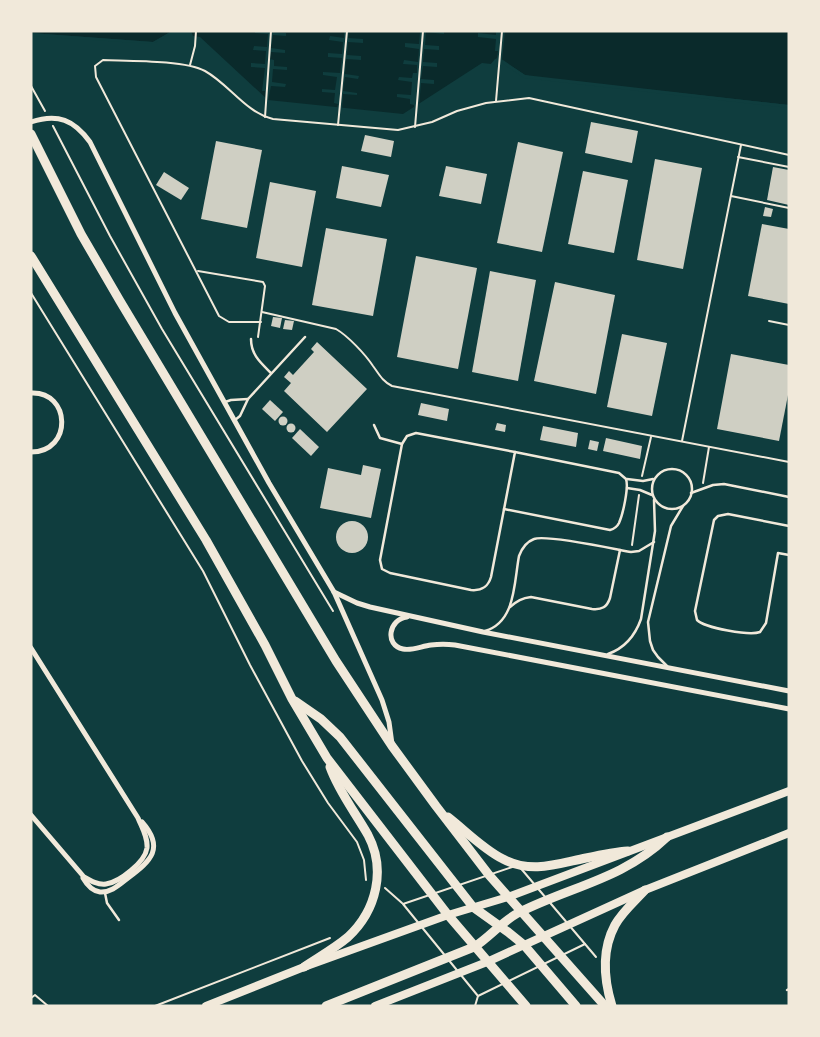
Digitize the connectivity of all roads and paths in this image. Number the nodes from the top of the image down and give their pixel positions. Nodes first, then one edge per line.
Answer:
1 (196, 31) edge
2 (271, 31) edge
3 (347, 31) edge
4 (423, 31) edge
5 (502, 31) edge
6 (190, 64) junction
7 (31, 86) edge
8 (496, 101) junction
9 (45, 112) dead end
10 (265, 117) junction
11 (50, 120) dead end
12 (31, 122) edge
13 (338, 125) junction
14 (415, 127) junction
15 (31, 134) edge
16 (741, 144) junction
17 (789, 155) edge
18 (738, 158) junction
19 (789, 168) edge
20 (731, 196) junction
21 (789, 208) edge
22 (31, 256) edge
23 (197, 270) junction
24 (31, 293) edge
25 (262, 312) junction
26 (768, 321) dead end
27 (261, 322) junction
28 (789, 325) edge
29 (305, 336) dead end
30 (251, 339) joint
31 (271, 373) junction
32 (31, 393) edge
33 (248, 398) junction
34 (225, 402) junction
35 (235, 420) junction
36 (374, 425) dead end
37 (682, 441) junction
38 (402, 444) junction
39 (709, 446) junction
40 (31, 452) edge
41 (515, 452) junction
42 (789, 462) edge
43 (626, 478) junction
44 (654, 479) junction
45 (627, 488) junction
46 (702, 488) junction
47 (692, 493) junction
48 (652, 495) junction
49 (789, 497) edge
50 (654, 500) junction
51 (683, 506) junction
52 (504, 509) junction
53 (789, 526) edge
54 (654, 542) junction
55 (620, 550) junction
56 (789, 555) edge
57 (334, 592) junction
58 (510, 608) junction
59 (335, 614) dead end
60 (410, 616) junction
61 (483, 632) junction
62 (31, 648) edge
63 (604, 656) junction
64 (673, 669) junction
65 (789, 692) edge
66 (292, 699) junction
67 (789, 709) edge
68 (392, 746) junction
69 (327, 758) junction
70 (789, 791) edge
71 (436, 806) junction
72 (31, 816) edge
73 (789, 833) edge
74 (667, 837) junction
75 (628, 851) junction
76 (79, 871) junction
77 (129, 874) junction
78 (378, 881) junction
79 (366, 888) dead end
80 (646, 890) junction
81 (105, 892) junction
82 (508, 897) junction
83 (402, 904) dead end
84 (473, 907) junction
85 (520, 911) junction
86 (448, 915) junction
87 (119, 920) dead end
88 (500, 927) junction
89 (333, 936) dead end
90 (544, 936) junction
91 (584, 944) dead end
92 (524, 946) junction
93 (474, 947) junction
94 (487, 962) junction
95 (604, 966) junction
96 (304, 967) junction
97 (478, 996) dead end
98 (31, 998) edge
99 (48, 1006) edge
100 (155, 1006) edge
101 (206, 1006) edge
102 (326, 1006) edge
103 (375, 1006) edge
104 (475, 1006) edge
105 (526, 1006) edge
106 (576, 1006) edge
107 (605, 1006) edge
108 (612, 1006) edge

1 - 6 path
2 - 10 path
3 - 13 path
4 - 14 path
5 - 8 path
6 - 10 path
6 - 23 path
7 - 9 path
8 - 14 path
8 - 16 path
10 - 13 path
11 - 59 path
12 - 34 street
13 - 14 path
15 - 68 main road
16 - 17 path
16 - 18 path
18 - 19 path
18 - 20 path
20 - 21 path
20 - 37 path
22 - 66 main road
23 - 25 path
23 - 27 path
24 - 79 path
25 - 27 path
25 - 37 path
26 - 28 path
27 - 30 path
29 - 31 lane
30 - 31 lane
31 - 33 lane
32 - 40 street
33 - 34 lane
33 - 35 lane
34 - 35 street
35 - 57 street
36 - 38 lane
37 - 39 path
38 - 41 lane
38 - 52 lane
39 - 42 path
39 - 46 path
41 - 43 lane
41 - 52 lane
43 - 44 lane
43 - 45 lane
44 - 47 lane
44 - 48 lane
45 - 48 lane
45 - 52 lane
46 - 47 lane
46 - 49 lane
47 - 51 lane
48 - 50 lane
50 - 51 lane
50 - 54 lane
51 - 64 lane
53 - 56 lane
54 - 55 lane
54 - 63 lane
55 - 58 lane
55 - 58 lane
57 - 60 street
57 - 68 street
58 - 61 lane
60 - 61 street
60 - 67 street
61 - 63 street
62 - 77 street
63 - 64 street
64 - 65 street
66 - 69 main road
66 - 84 main road
68 - 71 main road
69 - 78 main road
69 - 86 main road
70 - 74 main road
71 - 75 main road
71 - 82 main road
72 - 76 street
73 - 80 main road
74 - 75 main road
74 - 85 main road
75 - 82 main road
76 - 77 street
76 - 81 street
77 - 81 street
78 - 83 path
78 - 96 main road
80 - 90 main road
80 - 95 main road
81 - 87 lane
82 - 84 main road
82 - 85 main road
84 - 86 main road
84 - 88 main road
85 - 88 main road
85 - 90 main road
86 - 93 main road
86 - 96 main road
88 - 92 main road
88 - 93 main road
89 - 100 path
90 - 92 main road
90 - 107 main road
91 - 95 path
92 - 94 main road
92 - 106 main road
93 - 94 main road
93 - 102 main road
94 - 103 main road
94 - 105 main road
95 - 108 main road
96 - 101 main road
97 - 104 path
98 - 99 path

